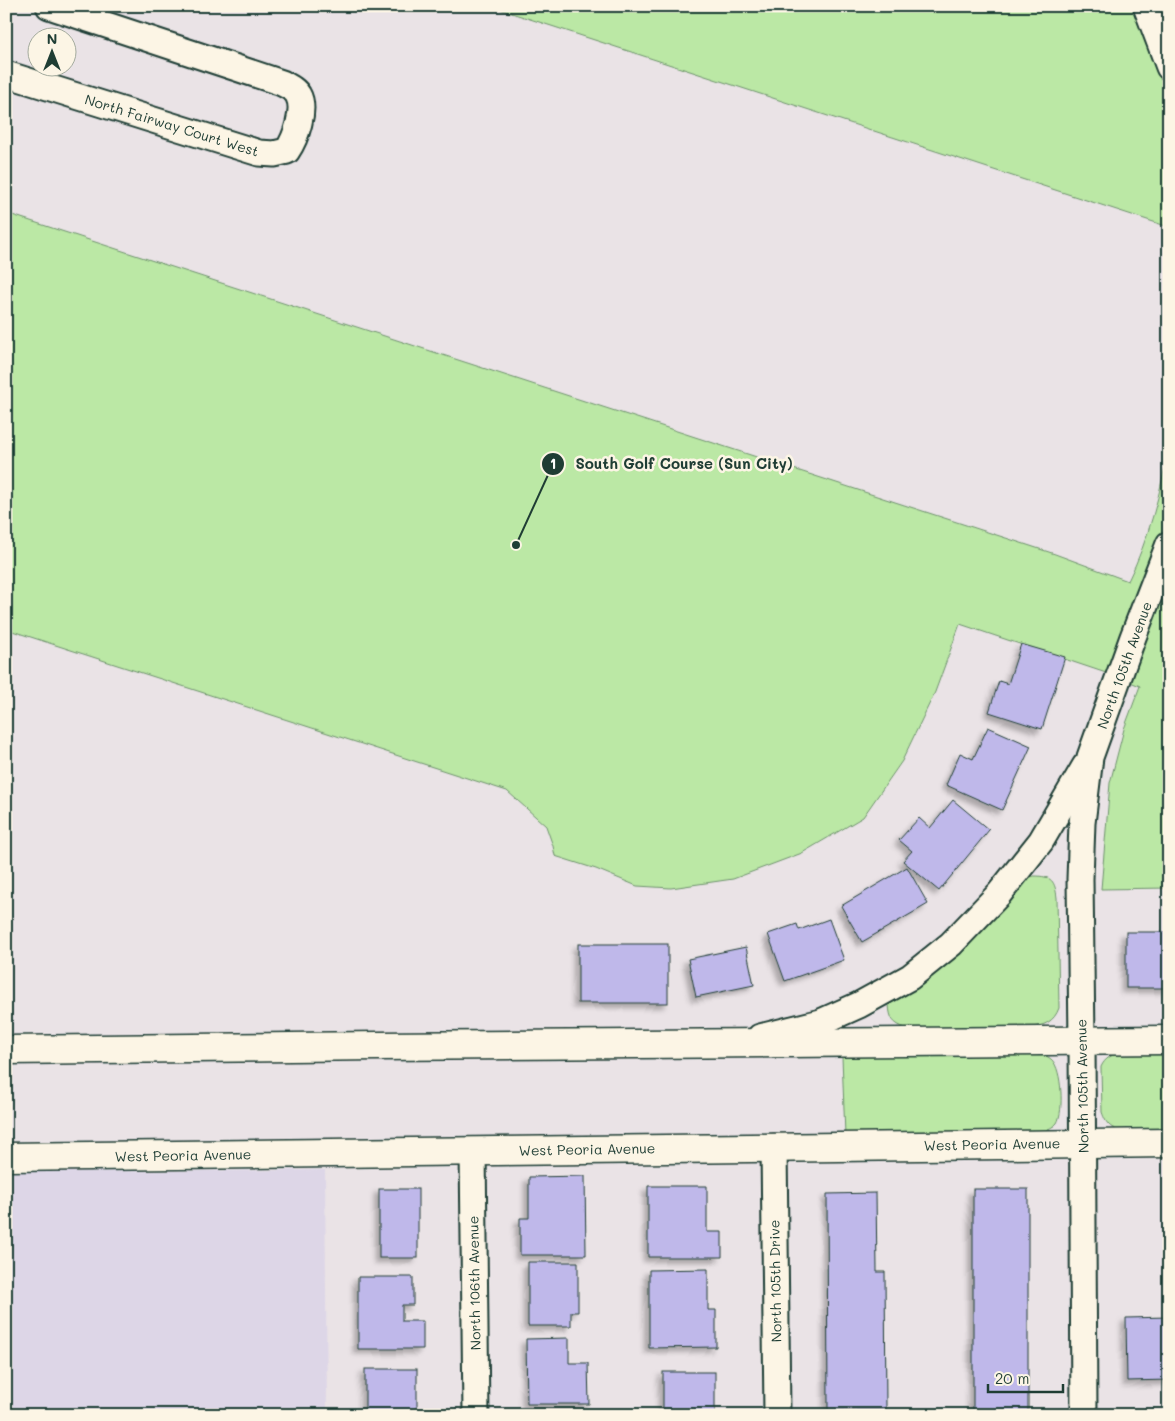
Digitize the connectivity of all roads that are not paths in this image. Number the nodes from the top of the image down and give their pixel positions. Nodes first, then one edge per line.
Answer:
1 (49, 6) edge
2 (1146, 6) edge
3 (1169, 67) edge
4 (6, 74) edge
5 (1169, 544) edge
6 (1090, 757) junction
7 (1169, 1040) edge
8 (1082, 1041) junction
9 (733, 1044) junction
10 (6, 1050) edge
11 (1083, 1143) junction
12 (1169, 1143) edge
13 (774, 1147) junction
14 (473, 1151) junction
15 (6, 1157) edge
16 (476, 1415) edge
17 (777, 1415) edge
18 (1084, 1415) edge

1 - 4 street, North Fairway Court West
2 - 3 street
5 - 6 street, North 105th Avenue
6 - 8 street, North 105th Avenue
6 - 9 street, North 105th Avenue
7 - 8 street
8 - 9 street
8 - 11 street, North 105th Avenue
9 - 10 street
11 - 12 street, West Peoria Avenue
11 - 13 street, West Peoria Avenue
11 - 18 street, North 105th Avenue
13 - 14 street, West Peoria Avenue
13 - 17 street, North 105th Drive
14 - 15 street, West Peoria Avenue
14 - 16 street, North 106th Avenue

